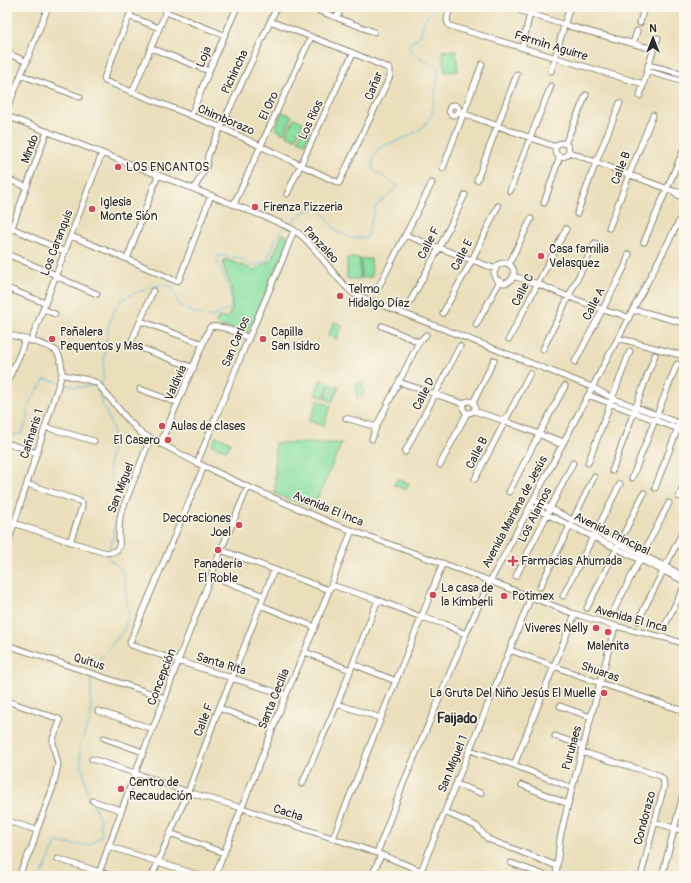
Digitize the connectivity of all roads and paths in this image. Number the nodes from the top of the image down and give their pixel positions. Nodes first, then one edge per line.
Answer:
1 (48, 7) edge
2 (133, 7) edge
3 (237, 7) edge
4 (277, 7) edge
5 (309, 7) edge
6 (342, 7) edge
7 (451, 7) edge
8 (509, 7) edge
9 (644, 7) edge
10 (167, 9) edge
11 (569, 9) dead end
12 (530, 13) junction
13 (129, 16) junction
14 (337, 17) junction
15 (270, 21) junction
16 (640, 23) dead end
17 (565, 24) junction
18 (159, 28) junction
19 (637, 30) dead end
20 (374, 32) dead end
21 (224, 35) junction
22 (311, 37) junction
23 (658, 38) dead end
24 (634, 44) junction
25 (151, 48) junction
26 (522, 48) junction
27 (653, 49) junction
28 (7, 53) edge
29 (353, 53) junction
30 (555, 57) junction
31 (27, 62) junction
32 (482, 64) dead end
33 (648, 64) junction
34 (209, 70) junction
35 (550, 71) dead end
36 (647, 71) junction
37 (517, 74) dead end
38 (684, 74) edge
39 (21, 75) junction
40 (684, 82) edge
41 (643, 84) junction
42 (551, 86) dead end
43 (132, 93) junction
44 (586, 95) dead end
45 (640, 96) dead end
46 (80, 97) dead end
47 (620, 104) dead end
48 (7, 110) edge
49 (461, 113) junction
50 (653, 115) dead end
51 (7, 116) edge
52 (191, 116) junction
53 (497, 126) junction
54 (220, 127) junction
55 (47, 131) junction
56 (530, 138) junction
57 (565, 144) junction
58 (261, 146) junction
59 (556, 147) junction
60 (684, 149) edge
61 (569, 152) junction
62 (102, 153) junction
63 (560, 156) junction
64 (596, 162) junction
65 (302, 165) junction
66 (443, 168) dead end
67 (158, 175) junction
68 (629, 175) junction
69 (7, 179) edge
70 (477, 180) dead end
71 (339, 183) joint
72 (432, 183) dead end
73 (27, 187) junction
74 (666, 188) junction
75 (194, 189) junction
76 (510, 191) dead end
77 (673, 191) junction
78 (684, 193) edge
79 (287, 194) dead end
80 (211, 195) junction
81 (465, 195) dead end
82 (684, 198) edge
83 (544, 203) dead end
84 (234, 204) junction
85 (498, 206) dead end
86 (684, 212) edge
87 (577, 214) dead end
88 (531, 219) dead end
89 (12, 228) junction
90 (609, 228) dead end
91 (292, 229) junction
92 (566, 229) dead end
93 (405, 235) junction
94 (71, 236) junction
95 (7, 241) edge
96 (644, 242) dead end
97 (595, 243) dead end
98 (439, 248) junction
99 (65, 252) junction
100 (7, 254) edge
101 (629, 254) dead end
102 (127, 259) junction
103 (472, 260) junction
104 (509, 264) junction
105 (496, 269) junction
106 (56, 276) junction
107 (513, 276) junction
108 (500, 281) junction
109 (538, 284) junction
110 (7, 288) edge
111 (378, 288) dead end
112 (153, 291) dead end
113 (97, 294) dead end
114 (569, 298) junction
115 (410, 300) dead end
116 (46, 303) junction
117 (43, 309) junction
118 (603, 310) junction
119 (633, 310) junction
120 (54, 314) dead end
121 (443, 314) dead end
122 (628, 319) junction
123 (141, 321) junction
124 (684, 323) edge
125 (382, 326) dead end
126 (476, 326) dead end
127 (7, 334) edge
128 (426, 335) dead end
129 (249, 338) junction
130 (618, 338) junction
131 (25, 339) junction
132 (509, 339) dead end
133 (31, 341) junction
134 (420, 342) junction
135 (203, 344) junction
136 (460, 346) dead end
137 (543, 349) dead end
138 (630, 351) dead end
139 (655, 355) dead end
140 (684, 356) edge
141 (494, 360) dead end
142 (575, 362) dead end
143 (677, 364) dead end
144 (194, 368) junction
145 (530, 372) dead end
146 (62, 376) junction
147 (7, 382) edge
148 (399, 382) junction
149 (565, 386) dead end
150 (592, 387) junction
151 (140, 389) dead end
152 (435, 394) junction
153 (588, 395) junction
154 (612, 398) junction
155 (178, 403) junction
156 (473, 403) junction
157 (464, 404) junction
158 (610, 404) junction
159 (635, 409) junction
160 (474, 411) junction
161 (684, 412) edge
162 (467, 413) junction
163 (656, 417) junction
164 (346, 418) dead end
165 (505, 421) junction
166 (681, 426) edge
167 (45, 427) junction
168 (376, 427) junction
169 (684, 431) edge
170 (539, 434) junction
171 (150, 439) junction
172 (372, 439) dead end
173 (94, 441) dead end
174 (563, 443) junction
175 (7, 444) edge
176 (160, 444) junction
177 (405, 452) dead end
178 (37, 453) junction
179 (197, 463) junction
180 (573, 463) dead end
181 (588, 463) dead end
182 (440, 465) dead end
183 (204, 466) junction
184 (612, 471) dead end
185 (594, 477) dead end
186 (632, 478) dead end
187 (475, 479) dead end
188 (27, 484) junction
189 (620, 484) dead end
190 (684, 484) edge
191 (248, 487) junction
192 (655, 488) dead end
193 (510, 492) dead end
194 (644, 493) dead end
195 (679, 497) dead end
196 (532, 503) junction
197 (669, 503) dead end
198 (549, 511) junction
199 (7, 521) edge
200 (572, 522) junction
201 (14, 523) junction
202 (684, 529) edge
203 (352, 530) junction
204 (594, 534) junction
205 (70, 542) junction
206 (618, 545) junction
207 (7, 546) edge
208 (222, 550) junction
209 (641, 557) junction
210 (443, 563) junction
211 (664, 569) junction
212 (274, 570) junction
213 (212, 576) junction
214 (516, 576) dead end
215 (684, 576) edge
216 (490, 580) junction
217 (684, 581) edge
218 (684, 587) edge
219 (330, 588) junction
220 (540, 588) dead end
221 (264, 596) junction
222 (563, 596) dead end
223 (531, 597) junction
224 (378, 600) junction
225 (260, 606) junction
226 (587, 608) dead end
227 (575, 614) junction
228 (612, 614) dead end
229 (421, 617) junction
230 (638, 621) dead end
231 (615, 626) junction
232 (315, 627) junction
233 (664, 627) dead end
234 (466, 634) junction
235 (684, 644) edge
236 (7, 645) edge
237 (510, 650) junction
238 (305, 652) junction
239 (178, 662) junction
240 (353, 664) junction
241 (554, 666) junction
242 (350, 670) junction
243 (232, 678) junction
244 (396, 681) junction
245 (600, 683) junction
246 (286, 695) junction
247 (165, 698) junction
248 (7, 701) edge
249 (337, 704) junction
250 (560, 706) dead end
251 (219, 708) junction
252 (98, 711) dead end
253 (684, 711) edge
254 (591, 717) junction
255 (381, 718) junction
256 (273, 728) junction
257 (153, 729) junction
258 (555, 736) dead end
259 (104, 738) dead end
260 (582, 749) junction
261 (470, 750) junction
262 (144, 752) junction
263 (92, 759) dead end
264 (514, 765) junction
265 (135, 773) junction
266 (302, 784) dead end
267 (456, 784) junction
268 (522, 785) dead end
269 (572, 788) junction
270 (684, 791) edge
271 (188, 792) junction
272 (482, 793) dead end
273 (93, 801) dead end
274 (568, 804) junction
275 (242, 808) junction
276 (121, 810) junction
277 (445, 812) junction
278 (7, 821) edge
279 (654, 822) junction
280 (675, 827) junction
281 (37, 830) junction
282 (684, 831) edge
283 (170, 833) junction
284 (333, 838) junction
285 (108, 846) junction
286 (224, 853) junction
287 (379, 854) junction
288 (58, 859) dead end
289 (158, 862) junction
290 (511, 863) dead end
291 (557, 866) junction
292 (421, 871) junction
293 (98, 874) edge
294 (20, 876) edge
295 (113, 876) edge
296 (152, 876) edge
297 (201, 876) edge
298 (215, 876) edge
299 (372, 876) edge
300 (434, 876) edge
301 (547, 876) edge
302 (556, 876) edge
303 (641, 876) edge
304 (662, 876) edge

1 - 31 street
2 - 13 street
3 - 21 street, Loja
4 - 15 street, Pichincha
5 - 14 street
6 - 14 street
7 - 26 street, Fermìn Aguirre
8 - 12 street
9 - 16 street
10 - 18 street
10 - 21 street
11 - 17 street
12 - 17 street
12 - 26 street
13 - 18 street
13 - 43 street, Chimborazo
14 - 20 street
15 - 22 street, Cañar
15 - 54 street, Pichincha
17 - 24 street
17 - 30 street
18 - 25 street
19 - 24 street
21 - 34 street, Loja
22 - 29 street, Cañar
22 - 58 street, El Oro
23 - 27 street
24 - 27 street
25 - 34 street
25 - 43 street
26 - 30 street, Fermìn Aguirre
27 - 33 street
28 - 31 street
29 - 65 street, Los Rios
29 - 71 street, Cañar
30 - 35 street
30 - 41 street, Fermìn Aguirre
31 - 39 street
32 - 49 street
33 - 36 street
33 - 38 street
34 - 52 street, Loja
36 - 40 street
36 - 41 street
37 - 53 street
39 - 46 street
39 - 48 street
41 - 45 street
42 - 56 street
43 - 52 street, Chimborazo
44 - 57 street
47 - 64 street
49 - 53 street
49 - 66 street
50 - 68 street, Calle B
51 - 55 street, Panzaleo
52 - 54 street, Chimborazo
53 - 56 street
53 - 70 street
54 - 58 street, Chimborazo
54 - 75 street, Pichincha
55 - 62 street, Panzaleo
55 - 73 street, Mindo
56 - 59 street
56 - 76 street
57 - 59 street
57 - 61 street
58 - 65 street, Chimborazo
58 - 84 street, El Oro
59 - 63 street
60 - 74 street
61 - 63 street
61 - 64 street
62 - 67 street, Panzaleo
62 - 94 street, Los Caranquis
63 - 83 street
64 - 68 street
64 - 87 street
65 - 71 street, Chimborazo
65 - 79 street, Los Rios
67 - 75 street, Panzaleo
67 - 102 street
68 - 74 street
68 - 90 street, Calle B
69 - 73 street
72 - 93 street
73 - 89 street, Mindo
74 - 77 street
74 - 96 street
75 - 80 street, Panzaleo
77 - 78 street
77 - 82 street
80 - 84 street, Panzaleo
80 - 102 street
81 - 98 street, Calle F
84 - 91 street, Panzaleo
85 - 103 street, Calle E
86 - 119 street, Avenida Mariana de Jesús
88 - 104 street
89 - 95 street, Mindo
89 - 99 street
91 - 129 street, San Carlos
91 - 150 street, Panzaleo
92 - 109 street, Calle C
93 - 98 street
93 - 111 street
94 - 99 street, Los Caranquis
94 - 102 street
97 - 114 street
98 - 103 street
98 - 115 street, Calle F
99 - 106 street, Los Caranquis
100 - 106 street
101 - 118 street, Calle A
103 - 105 street
103 - 121 street, Calle E
104 - 105 street
104 - 107 street
105 - 108 street
106 - 113 street
106 - 116 street, Los Caranquis
107 - 108 street
107 - 109 street
108 - 126 street
109 - 114 street
109 - 132 street, Calle C
110 - 116 street
112 - 123 street
114 - 118 street
114 - 137 street
116 - 117 street, Los Caranquis
117 - 120 street
117 - 133 street, Los Caranquis
118 - 122 street
118 - 142 street, Calle A
119 - 122 street, Avenida Mariana de Jesús
119 - 124 street
122 - 130 street, Avenida Mariana de Jesús
123 - 135 street
123 - 144 street
125 - 134 street
127 - 131 street
128 - 134 street
129 - 135 street, Valdivia
129 - 179 street, San Carlos
130 - 140 street
130 - 150 street, Avenida Mariana de Jesús
131 - 133 street
131 - 147 street
133 - 146 street
134 - 148 street
135 - 144 street, Valdivia
136 - 152 street, Calle D
138 - 154 street
139 - 159 street
141 - 156 street
143 - 163 street
144 - 155 street, Valdivia
145 - 165 street, Calle B
146 - 167 street, Cañnaris 1
146 - 171 street, Avenida El Inca
148 - 152 street
148 - 168 street
149 - 170 street
150 - 153 street, Avenida Mariana de Jesús
150 - 154 street, Panzaleo
151 - 155 street
152 - 157 street
152 - 177 street, Calle D
153 - 158 street
153 - 174 street, Avenida Mariana de Jesús
154 - 158 street
154 - 159 street, Panzaleo
155 - 176 street, Valdivia
156 - 157 street
156 - 160 street
157 - 162 street
158 - 159 street
158 - 181 street
159 - 163 street
159 - 184 street
160 - 162 street
160 - 165 street
161 - 166 street
162 - 182 street
163 - 166 street
163 - 186 street
164 - 168 street
165 - 170 street
165 - 187 street, Calle B
166 - 169 street
166 - 192 street
167 - 173 street
167 - 178 street, Cañnaris 1
168 - 172 street
170 - 174 street
170 - 193 street
171 - 176 street, Avenida El Inca
171 - 205 street, San Miguel
174 - 196 street, Avenida Mariana de Jesús
175 - 178 street
176 - 179 street, Avenida El Inca
178 - 188 street, Cañnaris 1
179 - 183 street, Avenida El Inca
180 - 198 street, Los Alamos
183 - 191 street, Avenida El Inca
183 - 239 street, Santa Rita
185 - 200 street
188 - 201 street, Cañnaris 1
188 - 205 street
189 - 204 street
190 - 195 street
191 - 203 street, Avenida El Inca
191 - 208 street, Concepción
194 - 206 street
196 - 198 street, Avenida Principal
196 - 216 street, Avenida Mariana de Jesús
197 - 209 street
198 - 200 street, Avenida Principal
198 - 214 street, Los Alamos
199 - 201 street, San Miguel
200 - 204 street, Avenida Principal
200 - 220 street
201 - 205 street, San Miguel
201 - 207 street, Cañnaris 1
202 - 211 street
203 - 210 street, Avenida El Inca
203 - 219 street, Santa Cecilia
204 - 206 street, Avenida Principal
204 - 222 street
206 - 209 street, Avenida Principal
206 - 226 street
208 - 212 street
208 - 213 street, Concepción
209 - 211 street, Avenida Principal
209 - 228 street
210 - 216 street, Avenida El Inca
210 - 229 street
211 - 215 street, Avenida Principal
211 - 217 street, Avenida Principal
211 - 230 street
212 - 219 street
212 - 221 street, Calle F
213 - 221 street
213 - 239 street, Concepción
216 - 223 street, Avenida El Inca
216 - 234 street, Avenida Mariana de Jesús
218 - 233 street
219 - 224 street
219 - 232 street, Santa Cecilia
221 - 225 street, Calle F
223 - 227 street, Avenida El Inca
223 - 237 street, San Miguel 1
224 - 229 street
224 - 240 street
225 - 232 street
225 - 243 street, Calle F
227 - 231 street, Avenida El Inca
227 - 241 street
229 - 234 street
229 - 244 street
231 - 235 street, Avenida El Inca
231 - 245 street, Puruhaes
232 - 238 street, Santa Cecilia
234 - 287 street, Avenida Mariana de Jesús
236 - 247 street, Quitus
237 - 241 street, Shuaras
237 - 261 street, San Miguel 1
238 - 242 street
238 - 246 street, Santa Cecilia
239 - 243 street, Santa Rita
239 - 247 street, Concepción
240 - 242 street
240 - 244 street
241 - 245 street, Shuaras
241 - 264 street
242 - 249 street
243 - 246 street, Santa Rita
243 - 251 street, Calle F
244 - 255 street
245 - 253 street, Shuaras
245 - 254 street, Puruhaes
246 - 256 street, Santa Cecilia
247 - 257 street, Concepción
248 - 281 street
249 - 255 street
249 - 266 street
250 - 254 street
251 - 256 street
251 - 271 street, Calle F
252 - 257 street
254 - 260 street, Puruhaes
255 - 284 street
256 - 275 street, Santa Cecilia
257 - 262 street, Concepción
258 - 260 street
259 - 262 street
260 - 269 street, Puruhaes
260 - 279 street, Condorazo
261 - 264 street
261 - 267 street, San Miguel 1
262 - 265 street, Concepción
263 - 265 street, Cacha
264 - 269 street
265 - 271 street, Cacha
265 - 276 street, Concepción
267 - 272 street
267 - 277 street, San Miguel 1
268 - 274 street
269 - 274 street, Puruhaes
270 - 280 street
271 - 275 street, Cacha
271 - 283 street, Calle F
273 - 276 street
274 - 291 street, Puruhaes
275 - 284 street, Cacha
275 - 286 street, Santa Cecilia
276 - 285 street, Concepción
277 - 291 street
277 - 292 street, San Miguel 1
278 - 281 street
279 - 280 street
279 - 303 street, Condorazo
280 - 282 street
280 - 304 street
281 - 294 street
283 - 286 street
283 - 289 street, Calle F
284 - 287 street, Cacha
285 - 289 street
285 - 293 street, Concepción
286 - 298 street, Santa Cecilia
287 - 292 street, Cacha
287 - 299 street, Avenida Mariana de Jesús
288 - 293 street
289 - 296 street, Calle F
289 - 297 street
290 - 301 street
291 - 302 street, Puruhaes
292 - 300 street, Cacha
293 - 295 street

